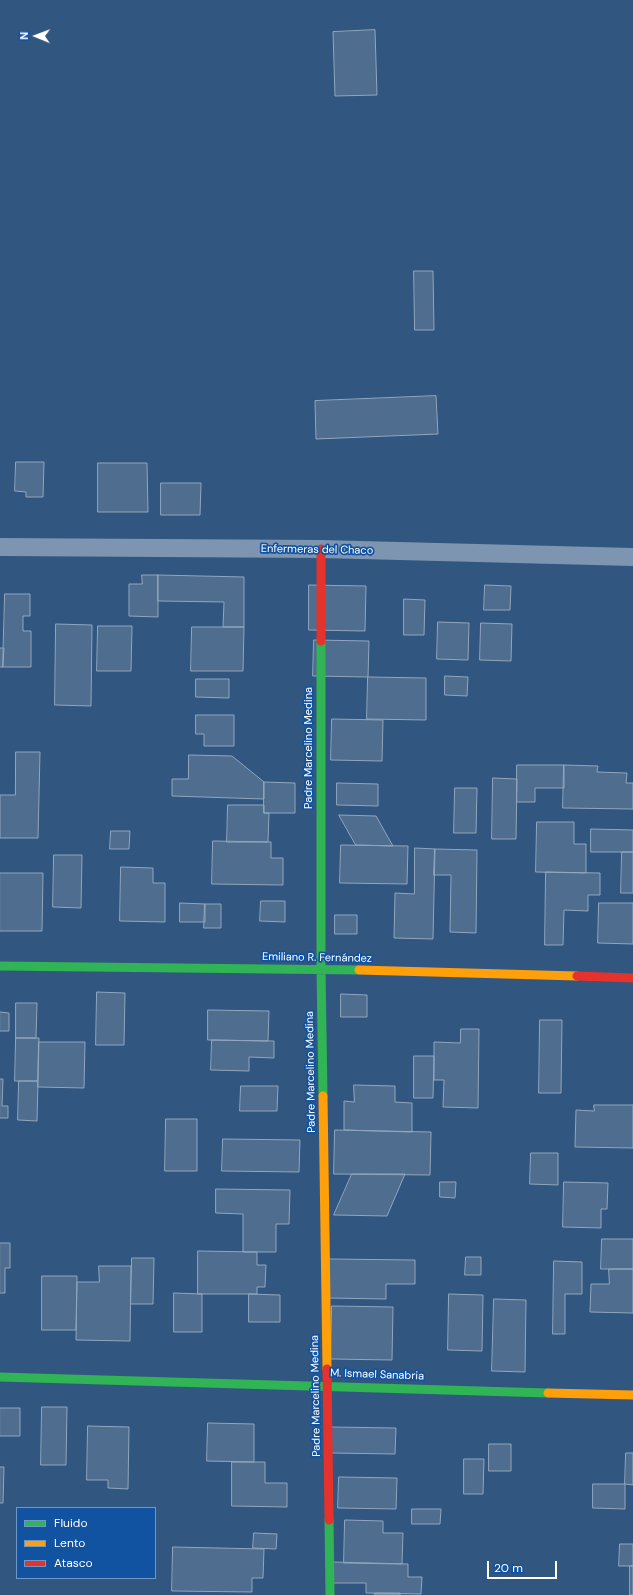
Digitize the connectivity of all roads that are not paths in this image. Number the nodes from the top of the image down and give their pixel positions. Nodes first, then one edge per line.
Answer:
1 (0, 547) edge
2 (321, 549) junction
3 (633, 557) edge
4 (0, 966) edge
5 (321, 969) junction
6 (633, 978) edge
7 (0, 1377) edge
8 (328, 1386) junction
9 (633, 1395) edge
10 (330, 1595) edge

1 - 2 street, Enfermeras del Chaco
2 - 3 street, Enfermeras del Chaco
2 - 5 street, Padre Marcelino Medina
4 - 5 street, Emiliano R. Fernández
5 - 6 street, Emiliano R. Fernández
5 - 8 street, Padre Marcelino Medina
7 - 8 street, M. Ismael Sanabria
8 - 9 street, M. Ismael Sanabria
8 - 10 street, Padre Marcelino Medina

